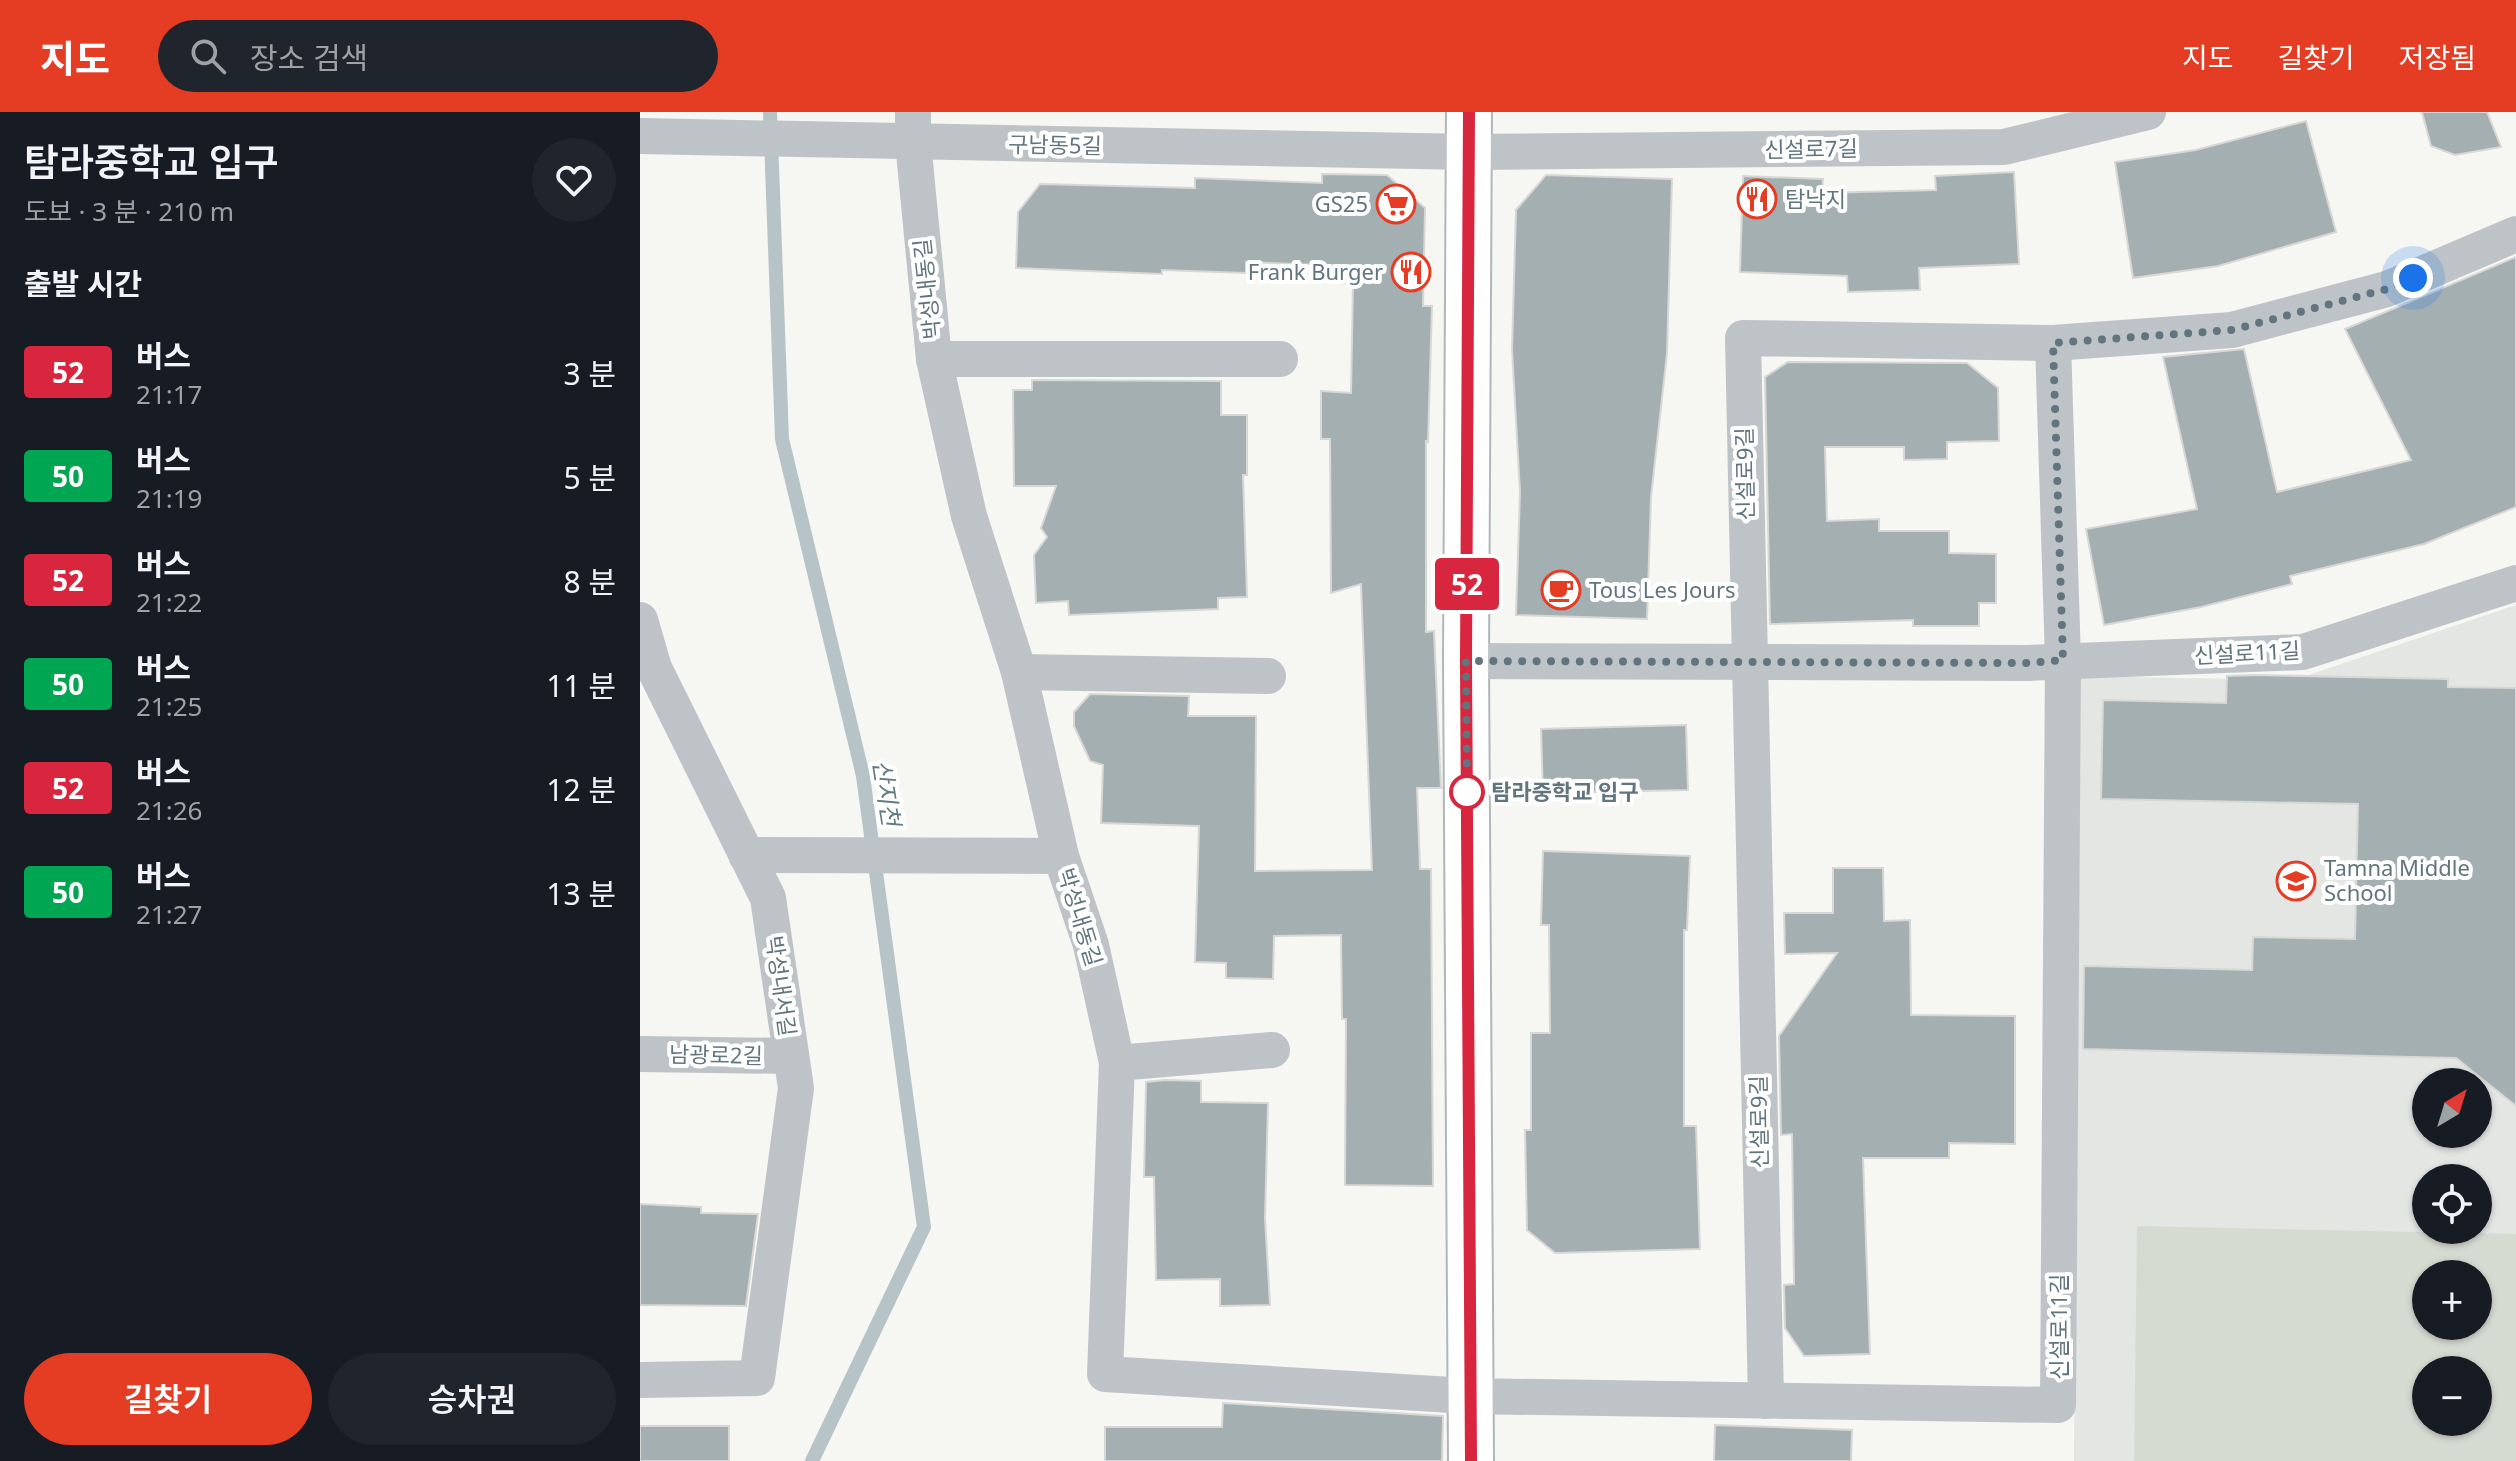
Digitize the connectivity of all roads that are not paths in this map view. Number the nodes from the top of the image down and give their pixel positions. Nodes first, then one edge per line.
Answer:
1 (2148, 112) edge
2 (913, 127) edge
3 (1470, 132) edge
4 (640, 136) edge
5 (2516, 234) edge
6 (2053, 343) junction
7 (934, 359) junction
8 (1280, 359) dead end
9 (2516, 583) edge
10 (640, 620) edge
11 (2063, 660) junction
12 (1466, 661) junction
13 (1748, 661) junction
14 (647, 668) edge
15 (1019, 672) junction
16 (1268, 676) dead end
17 (746, 855) junction
18 (1061, 856) junction
19 (1272, 1050) dead end
20 (640, 1054) edge
21 (791, 1056) junction
22 (1117, 1063) junction
23 (640, 1380) edge
24 (1468, 1396) junction
25 (1766, 1401) junction
26 (1471, 1461) edge

1 - 3 street, 신설로7길
2 - 3 street, 구남동5길
2 - 4 street, 구남동5길
2 - 7 street, 박성내동길
3 - 12 main road
5 - 6 street, 신설로9길
6 - 11 street
6 - 13 street, 신설로9길
7 - 8 street
7 - 15 street, 박성내동길
9 - 11 street, 신설로11길
10 - 14 street, 박성내서길
11 - 13 street, 신설로11길
11 - 25 street, 신설로11길
12 - 13 street, 신설로11길
12 - 24 main road
13 - 25 street, 신설로9길
14 - 17 street, 박성내서길
15 - 16 street
15 - 18 street, 박성내동길
17 - 18 street
17 - 21 street, 박성내서길
18 - 22 street, 박성내동길
19 - 22 street
20 - 21 street, 남광로2길
21 - 23 street, 박성내서길
22 - 24 street, 박성내동길
24 - 25 street, 신설로11길
24 - 26 main road

